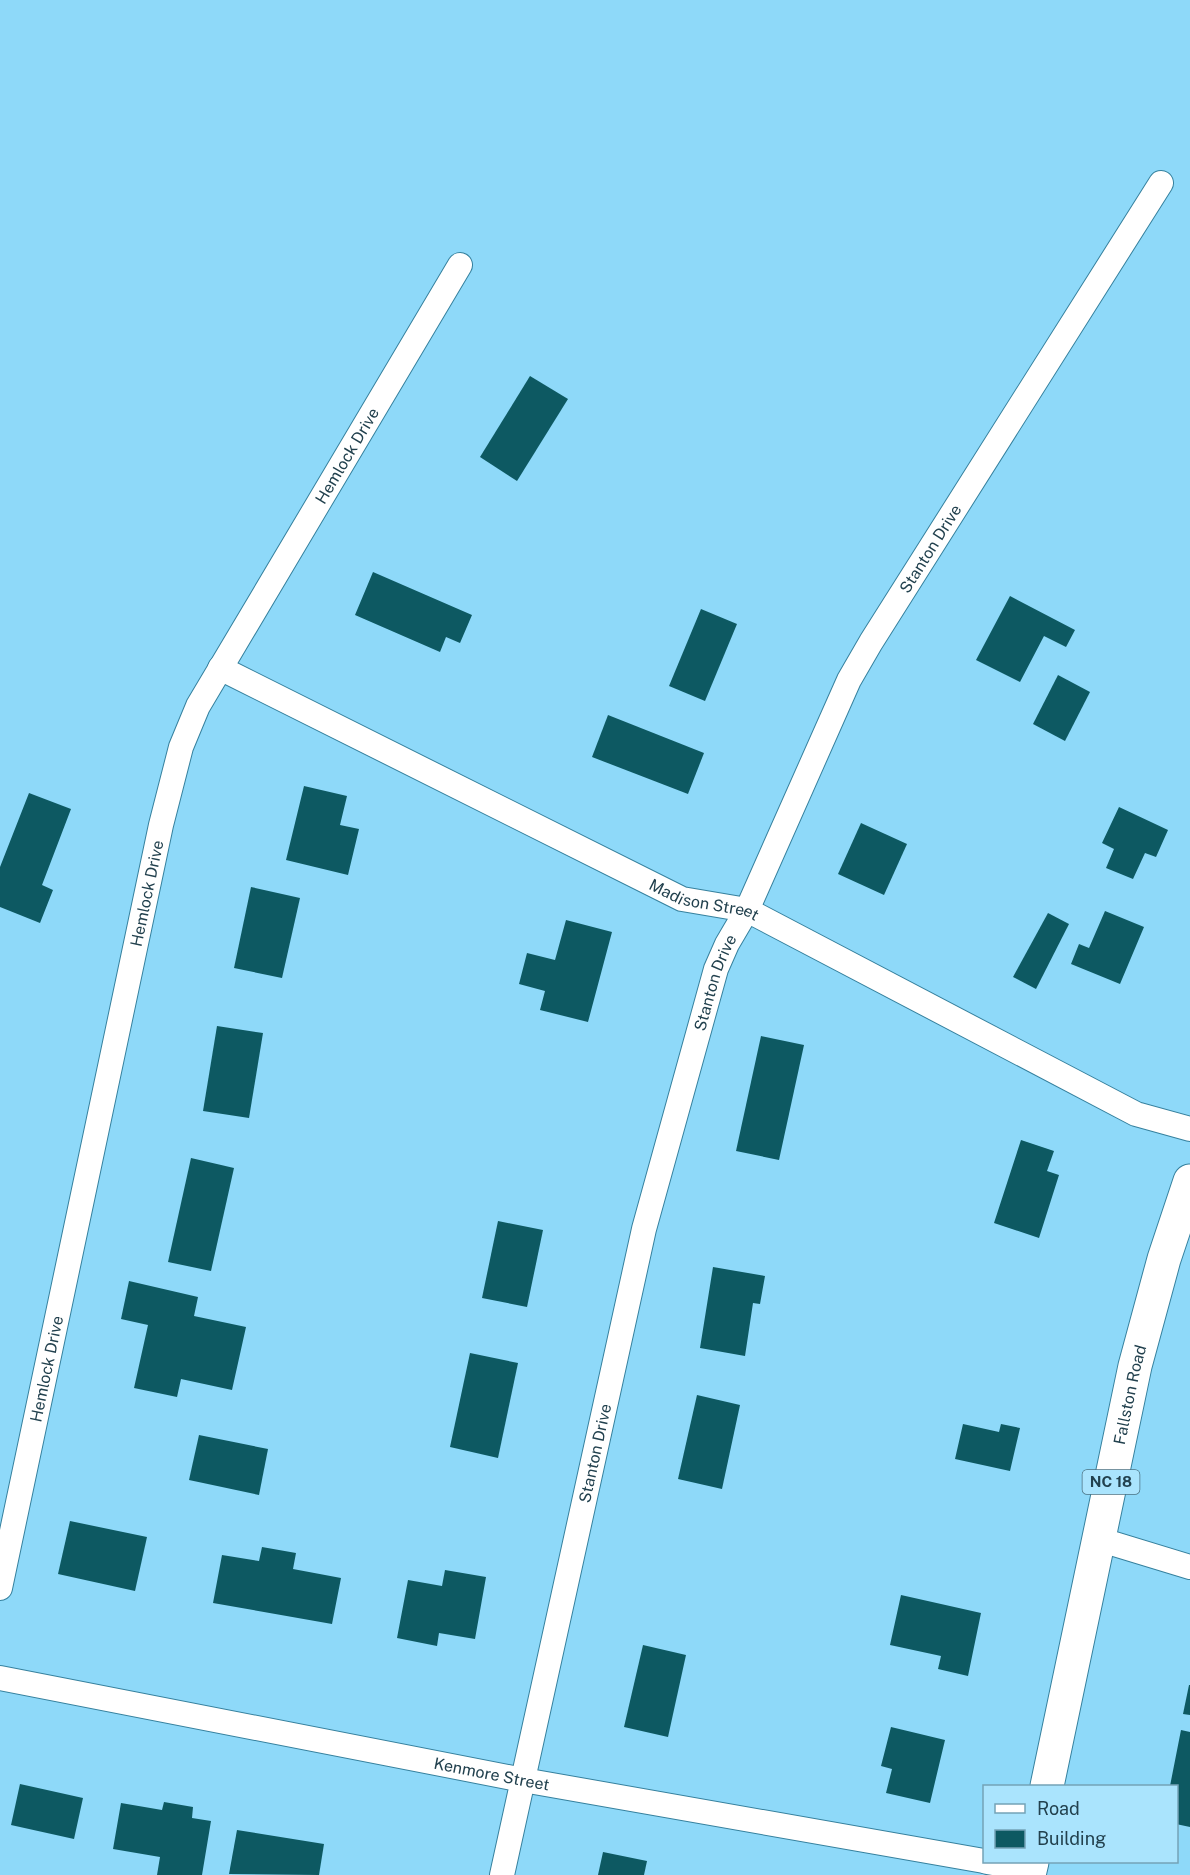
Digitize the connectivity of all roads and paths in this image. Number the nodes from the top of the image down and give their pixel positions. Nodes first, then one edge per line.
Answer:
1 (1161, 183) dead end
2 (460, 265) dead end
3 (220, 668) junction
4 (747, 910) junction
5 (1190, 1129) edge
6 (1190, 1181) edge
7 (1098, 1539) junction
8 (1190, 1567) edge
9 (0, 1588) edge
10 (0, 1678) edge
11 (523, 1780) junction
12 (1047, 1785) edge
13 (983, 1860) edge
14 (999, 1863) edge
15 (1030, 1868) edge
16 (502, 1875) edge

1 - 4 street, Stanton Drive
2 - 3 street, Hemlock Drive
3 - 4 street, Madison Street
3 - 9 street, Hemlock Drive
4 - 5 street, Madison Street
4 - 11 street, Stanton Drive
6 - 7 main road, Fallston Road / NC 18
7 - 8 street
7 - 12 main road, Fallston Road / NC 18
10 - 11 street, Kenmore Street
11 - 13 street, Kenmore Street
11 - 16 street, Stanton Drive
14 - 15 street, Kenmore Street

